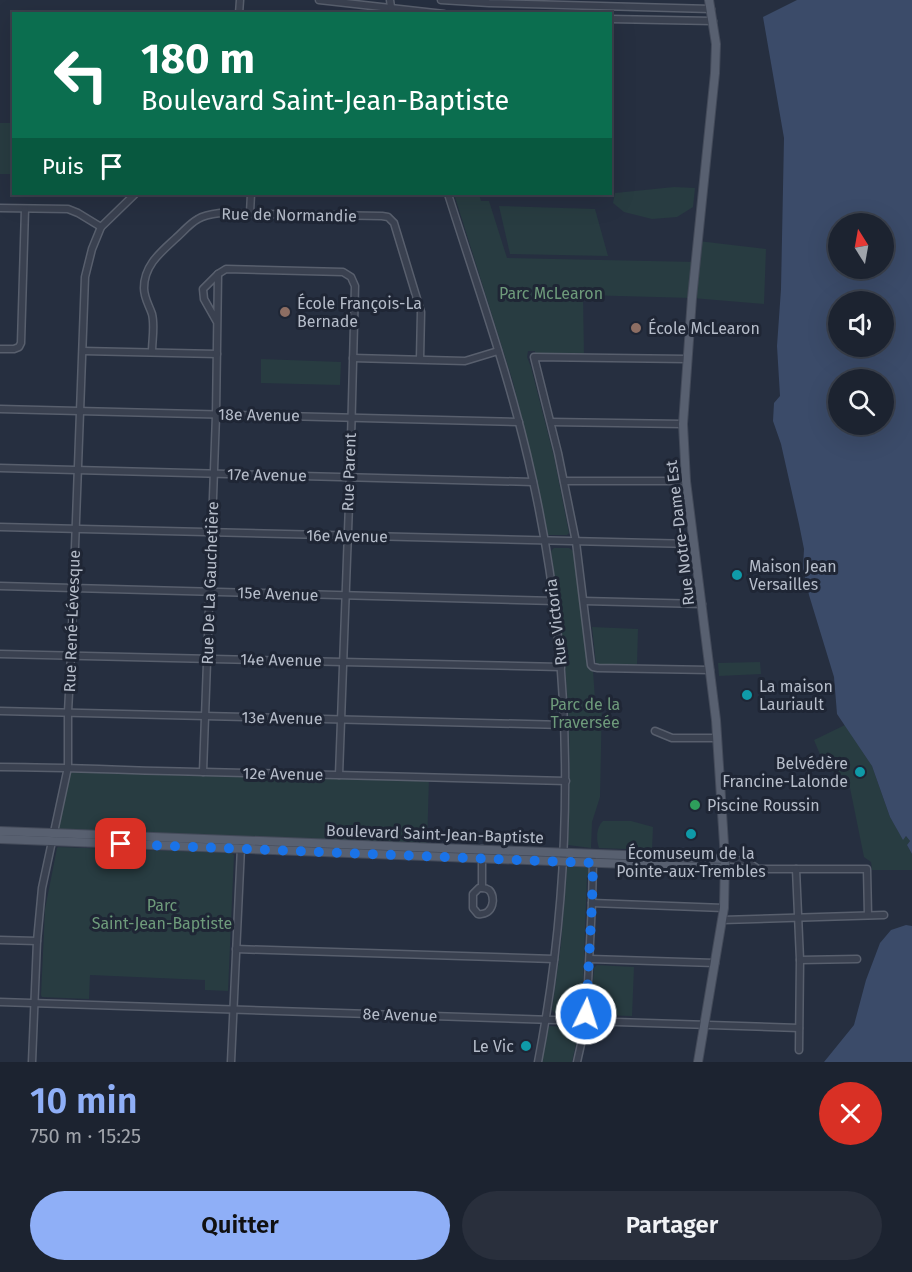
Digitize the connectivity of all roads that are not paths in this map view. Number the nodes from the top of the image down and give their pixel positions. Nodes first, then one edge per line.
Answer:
1 (319, 0) edge
2 (390, 0) edge
3 (441, 0) edge
4 (709, 0) edge
5 (525, 4) junction
6 (711, 9) junction
7 (391, 11) edge
8 (409, 12) edge
9 (525, 12) edge
10 (612, 19) edge
11 (713, 21) junction
12 (134, 195) edge
13 (251, 195) edge
14 (448, 195) edge
15 (0, 208) edge
16 (25, 209) junction
17 (250, 213) junction
18 (100, 227) junction
19 (219, 274) junction
20 (217, 322) junction
21 (0, 349) edge
22 (83, 351) junction
23 (498, 351) junction
24 (152, 352) junction
25 (217, 354) junction
26 (353, 358) junction
27 (420, 359) junction
28 (687, 359) junction
29 (0, 409) edge
30 (80, 411) junction
31 (216, 414) junction
32 (351, 418) junction
33 (519, 422) junction
34 (551, 422) junction
35 (682, 424) junction
36 (0, 468) edge
37 (78, 470) junction
38 (214, 474) junction
39 (350, 477) junction
40 (564, 480) junction
41 (686, 481) junction
42 (533, 482) junction
43 (0, 527) edge
44 (76, 529) junction
45 (211, 532) junction
46 (347, 536) junction
47 (544, 541) junction
48 (576, 542) junction
49 (694, 544) junction
50 (0, 586) edge
51 (74, 588) junction
52 (210, 592) junction
53 (345, 595) junction
54 (555, 601) junction
55 (584, 601) junction
56 (702, 604) junction
57 (0, 654) edge
58 (71, 656) junction
59 (207, 658) junction
60 (342, 661) junction
61 (561, 667) junction
62 (710, 670) junction
63 (0, 711) edge
64 (68, 712) junction
65 (205, 717) junction
66 (340, 719) junction
67 (564, 725) junction
68 (655, 731) dead end
69 (717, 738) junction
70 (0, 767) edge
71 (68, 767) junction
72 (203, 772) junction
73 (339, 775) junction
74 (566, 781) junction
75 (0, 831) edge
76 (53, 837) junction
77 (0, 839) edge
78 (241, 844) junction
79 (482, 849) junction
80 (447, 852) junction
81 (564, 852) junction
82 (593, 853) junction
83 (650, 856) junction
84 (483, 858) junction
85 (563, 861) junction
86 (593, 863) junction
87 (725, 864) junction
88 (650, 865) junction
89 (796, 869) junction
90 (482, 888) junction
91 (592, 903) junction
92 (724, 908) junction
93 (868, 915) junction
94 (884, 915) dead end
95 (798, 918) junction
96 (722, 920) junction
97 (0, 940) edge
98 (37, 942) junction
99 (236, 949) junction
100 (554, 959) junction
101 (590, 959) junction
102 (857, 959) dead end
103 (800, 960) junction
104 (715, 963) junction
105 (0, 1002) edge
106 (34, 1004) junction
107 (233, 1010) junction
108 (546, 1020) junction
109 (586, 1022) junction
110 (704, 1025) junction
111 (799, 1028) junction
112 (799, 1050) dead end
113 (32, 1062) edge
114 (231, 1062) edge
115 (538, 1062) edge
116 (577, 1062) edge
117 (698, 1062) edge

1 - 7 street
2 - 7 street
3 - 5 street
4 - 6 main road, Rue Notre-Dame Est
5 - 6 street
5 - 9 street
6 - 11 main road, Rue Notre-Dame Est
7 - 8 street
10 - 11 street
11 - 28 main road, Rue Notre-Dame Est
12 - 18 street, Rue René-Lévesque
13 - 17 street
14 - 23 street, Rue Victoria
15 - 16 street
16 - 18 street
16 - 21 street
17 - 24 street, Rue de Normandie
17 - 27 street, Rue de Normandie
18 - 22 street, Rue René-Lévesque
19 - 20 street, Rue De La Gauchetière
19 - 20 street, Rue De La Gauchetière
19 - 26 street, Rue Parent
20 - 25 street, Rue De La Gauchetière
22 - 24 street
22 - 30 street, Rue René-Lévesque
23 - 27 street
23 - 33 street, Rue Victoria
24 - 25 street
25 - 31 street, Rue De La Gauchetière
26 - 27 street
26 - 32 street, Rue Parent
28 - 34 street
28 - 35 main road, Rue Notre-Dame Est
29 - 30 street, 18e Avenue
30 - 31 street, 18e Avenue
30 - 37 street, Rue René-Lévesque
31 - 32 street, 18e Avenue
31 - 38 street, Rue De La Gauchetière
32 - 33 street, 18e Avenue
32 - 39 street, Rue Parent
33 - 42 street, Rue Victoria
34 - 35 street
34 - 40 street
35 - 41 main road, Rue Notre-Dame Est
36 - 37 street, 17e Avenue
37 - 38 street, 17e Avenue
37 - 44 street, Rue René-Lévesque
38 - 39 street, 17e Avenue
38 - 45 street, Rue De La Gauchetière
39 - 42 street, 17e Avenue
39 - 46 street, Rue Parent
40 - 41 street
40 - 48 street
41 - 49 main road, Rue Notre-Dame Est
42 - 47 street, Rue Victoria
43 - 44 street, 16e Avenue
44 - 45 street, 16e Avenue
44 - 51 street, Rue René-Lévesque
45 - 46 street, 16e Avenue
45 - 52 street, Rue De La Gauchetière
46 - 47 street, 16e Avenue
46 - 53 street, Rue Parent
47 - 48 street, 16e Avenue
47 - 54 street, Rue Victoria
48 - 49 street, 16e Avenue
48 - 55 street
49 - 56 main road, Rue Notre-Dame Est
50 - 51 street, 15e Avenue
51 - 52 street, 15e Avenue
51 - 58 street, Rue René-Lévesque
52 - 53 street, 15e Avenue
52 - 59 street, Rue De La Gauchetière
53 - 54 street, 15e Avenue
53 - 60 street, Rue Parent
54 - 61 street, Rue Victoria
55 - 56 street
55 - 62 street
56 - 62 main road, Rue Notre-Dame Est
57 - 58 street, 14e Avenue
58 - 59 street, 14e Avenue
58 - 64 street, Rue René-Lévesque
59 - 60 street, 14e Avenue
59 - 65 street, Rue De La Gauchetière
60 - 61 street, 14e Avenue
60 - 66 street, Rue Parent
61 - 67 street, Rue Victoria
62 - 69 main road, Rue Notre-Dame Est
63 - 64 street, 13e Avenue
64 - 65 street, 13e Avenue
64 - 71 street, Rue René-Lévesque
65 - 66 street, 13e Avenue
65 - 72 street, Rue De La Gauchetière
66 - 67 street, 13e Avenue
66 - 73 street, Rue Parent
67 - 74 street, Rue Victoria
68 - 69 street
69 - 87 main road, Rue Notre-Dame Est
70 - 71 street, 12e Avenue
71 - 72 street, 12e Avenue
71 - 76 street, Rue René-Lévesque
72 - 73 street, 12e Avenue
73 - 74 street, 12e Avenue
74 - 81 street, Rue Victoria
75 - 76 main road, Boulevard Saint-Jean-Baptiste
76 - 77 main road, Boulevard Saint-Jean-Baptiste
76 - 78 main road, Boulevard Saint-Jean-Baptiste
76 - 98 street, Rue René-Lévesque
78 - 80 main road, Boulevard Saint-Jean-Baptiste
78 - 99 street
79 - 80 main road, Boulevard Saint-Jean-Baptiste
79 - 81 main road, Boulevard Saint-Jean-Baptiste
79 - 84 street
80 - 84 main road, Boulevard Saint-Jean-Baptiste
81 - 82 main road, Boulevard Saint-Jean-Baptiste
81 - 85 street, Rue Victoria
82 - 83 main road, Boulevard Saint-Jean-Baptiste
82 - 86 street
83 - 87 main road, Boulevard Saint-Jean-Baptiste
83 - 88 main road
84 - 85 main road, Boulevard Saint-Jean-Baptiste
84 - 90 street
85 - 86 main road, Boulevard Saint-Jean-Baptiste
85 - 100 street, Rue Victoria
86 - 88 main road, Boulevard Saint-Jean-Baptiste
86 - 91 street
87 - 88 main road, Boulevard Saint-Jean-Baptiste
87 - 89 street, Boulevard Saint-Jean-Baptiste
87 - 92 main road, Rue Notre-Dame Est
89 - 93 street, Boulevard Saint-Jean-Baptiste
89 - 95 street
90 - 90 street
91 - 92 street
91 - 101 street
92 - 96 main road, Rue Notre-Dame Est
93 - 94 street
93 - 95 street
95 - 96 street
95 - 103 street
96 - 104 main road, Rue Notre-Dame Est
97 - 98 street
98 - 106 street, Rue René-Lévesque
99 - 100 street
99 - 107 street
100 - 108 street, Rue Victoria
101 - 104 street
101 - 109 street
102 - 103 street
103 - 111 street
104 - 110 main road, Rue Notre-Dame Est
105 - 106 street, 8e Avenue
106 - 107 street, 8e Avenue
106 - 113 street, Rue René-Lévesque
107 - 108 street, 8e Avenue
107 - 114 street
108 - 109 street, 8e Avenue
108 - 115 street, Rue Victoria
109 - 110 street, 8e Avenue
109 - 116 street
110 - 111 street, 8e Avenue
110 - 117 main road, Rue Notre-Dame Est
111 - 112 street

